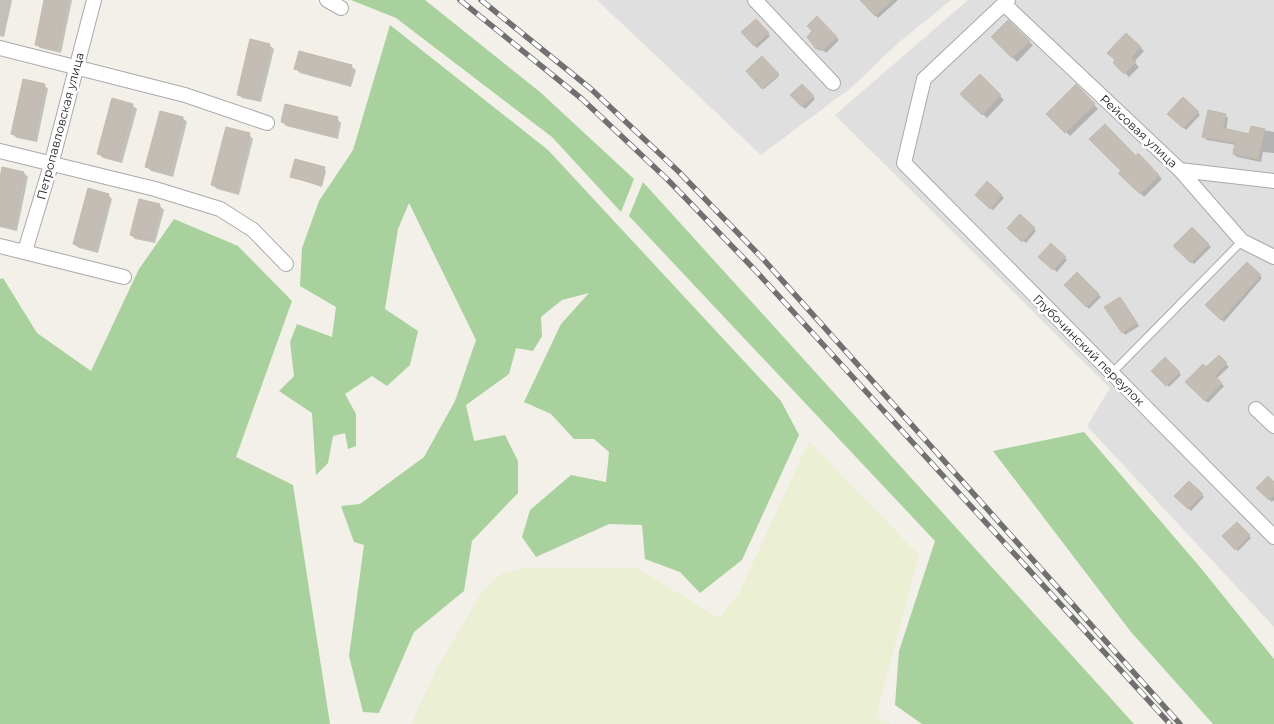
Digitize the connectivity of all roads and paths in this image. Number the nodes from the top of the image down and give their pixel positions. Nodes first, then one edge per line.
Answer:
1 (94, 0) edge
2 (327, 0) edge
3 (756, 0) edge
4 (1006, 2) edge
5 (341, 8) dead end
6 (0, 48) edge
7 (76, 66) junction
8 (833, 83) dead end
9 (267, 124) dead end
10 (0, 151) edge
11 (51, 164) junction
12 (1180, 170) junction
13 (1274, 181) edge
14 (1242, 241) junction
15 (0, 246) edge
16 (25, 251) junction
17 (1274, 257) edge
18 (286, 264) dead end
19 (124, 277) dead end
20 (1112, 373) junction
21 (1256, 409) dead end
22 (1274, 426) edge
23 (1272, 530) edge

1 - 7 street, Петропавловская улица
2 - 5 street
3 - 8 street
4 - 12 street, Рейсовая улица
4 - 20 street, Глубочинский переулок
6 - 7 street
7 - 9 street
7 - 11 street, Петропавловская улица
10 - 11 street
11 - 16 street, Петропавловская улица
11 - 18 street
12 - 13 street
12 - 14 street, Рейсовая улица
14 - 17 street, Рейсовая улица
14 - 20 lane
15 - 16 street
16 - 19 street
20 - 23 street, Глубочинский переулок
21 - 22 street

